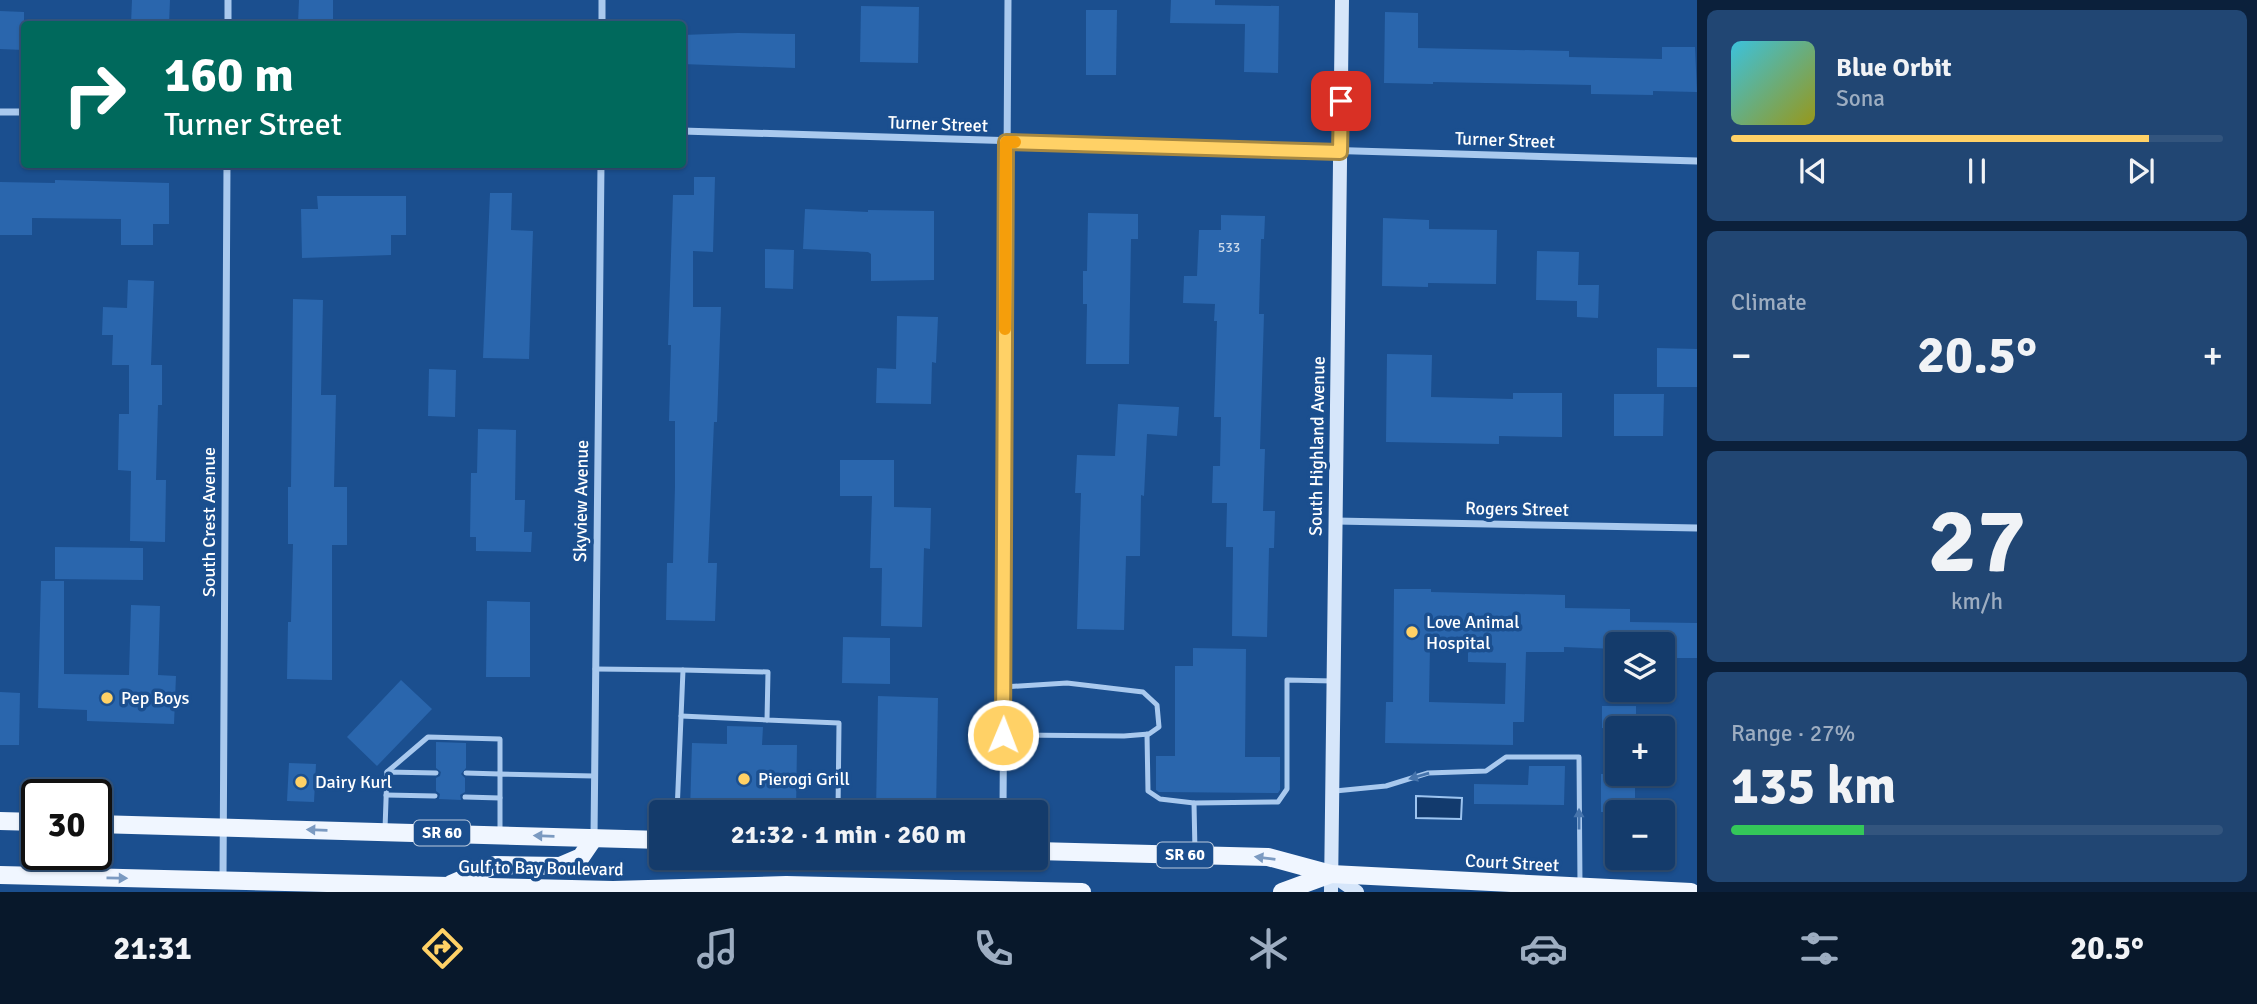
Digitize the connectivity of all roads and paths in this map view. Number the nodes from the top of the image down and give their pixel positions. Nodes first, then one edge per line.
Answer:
1 (228, 0) edge
2 (602, 0) edge
3 (1007, 0) edge
4 (1342, 0) edge
5 (228, 21) edge
6 (602, 21) edge
7 (0, 112) edge
8 (21, 112) edge
9 (686, 131) edge
10 (1006, 142) junction
11 (1340, 152) junction
12 (1697, 162) edge
13 (227, 168) edge
14 (601, 168) edge
15 (1336, 521) junction
16 (1697, 528) edge
17 (596, 669) junction
18 (683, 670) junction
19 (1334, 681) junction
20 (1003, 687) junction
21 (681, 716) junction
22 (767, 720) junction
23 (1147, 734) junction
24 (1003, 735) junction
25 (387, 772) junction
26 (436, 773) dead end
27 (466, 774) dead end
28 (500, 774) junction
29 (594, 776) junction
30 (1333, 791) junction
31 (386, 795) junction
32 (435, 796) dead end
33 (465, 797) dead end
34 (500, 798) junction
35 (678, 800) edge
36 (838, 800) edge
37 (1003, 800) edge
38 (1194, 803) junction
39 (0, 821) edge
40 (21, 822) edge
41 (112, 825) edge
42 (223, 828) junction
43 (385, 832) junction
44 (500, 835) junction
45 (594, 838) junction
46 (649, 840) edge
47 (1048, 851) edge
48 (1195, 855) junction
49 (0, 875) edge
50 (223, 880) junction
51 (1331, 883) edge
52 (444, 887) junction
53 (1580, 888) junction
54 (1532, 889) edge
55 (621, 891) edge
56 (1082, 892) edge
57 (1282, 892) edge
58 (1357, 892) edge
59 (1691, 892) edge

1 - 5 street
2 - 6 street
3 - 10 street
4 - 11 street, South Highland Avenue
7 - 8 street
9 - 10 street, Turner Street
10 - 11 street, Turner Street
10 - 20 street
11 - 12 street, Turner Street
11 - 15 street, South Highland Avenue
13 - 42 street, South Crest Avenue
14 - 17 street, Skyview Avenue
15 - 16 street, Rogers Street
15 - 19 street, South Highland Avenue
17 - 18 lane
17 - 29 street, Skyview Avenue
18 - 21 lane
18 - 22 lane
19 - 30 street, South Highland Avenue
19 - 38 lane
20 - 23 lane
20 - 24 street
21 - 22 lane
21 - 35 lane
22 - 36 lane
23 - 24 lane
23 - 38 lane
24 - 37 street
25 - 26 lane
25 - 28 lane
25 - 31 lane
27 - 28 lane
28 - 29 lane
28 - 34 lane
29 - 45 street, Skyview Avenue
30 - 51 street, South Highland Avenue
53 -> 30 lane
31 - 32 lane
31 - 43 lane
33 - 34 lane
34 - 44 lane
38 - 48 lane
39 - 40 main road
41 - 42 main road, Gulf to Bay Boulevard / SR 60
43 -> 42 main road, Gulf to Bay Boulevard / SR 60
42 - 50 street, South Crest Avenue
43 - 44 main road, Gulf to Bay Boulevard / SR 60
45 -> 44 main road, Gulf to Bay Boulevard / SR 60
45 - 46 main road, Gulf to Bay Boulevard / SR 60
45 - 52 main road
47 - 48 main road, SR 60
51 -> 48 main road, SR 60
49 -> 50 main road, Gulf to Bay Boulevard
50 - 52 main road, Gulf to Bay Boulevard
51 - 54 main road, Court Street / SR 60
51 - 57 main road, SR 60
51 - 58 street
52 - 55 main road, Gulf to Bay Boulevard
53 - 54 main road, Court Street / SR 60
53 - 59 main road, Court Street / SR 60
55 - 56 main road, Gulf to Bay Boulevard

